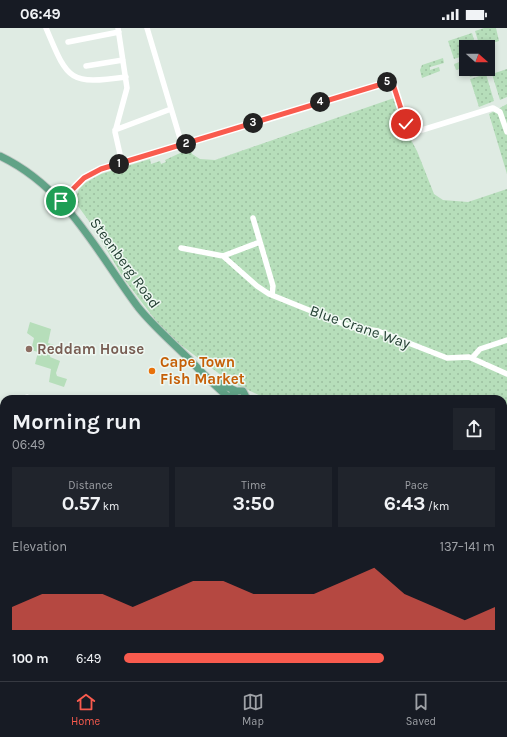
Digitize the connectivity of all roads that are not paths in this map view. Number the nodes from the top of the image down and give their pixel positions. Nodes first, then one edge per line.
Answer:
1 (46, 28) edge
2 (147, 28) edge
3 (119, 30) edge
4 (68, 42) dead end
5 (123, 60) junction
6 (86, 66) dead end
7 (126, 77) junction
8 (171, 109) junction
9 (115, 130) junction
10 (507, 132) edge
11 (182, 145) junction
12 (0, 156) edge
13 (122, 163) junction
14 (61, 201) junction
15 (253, 218) dead end
16 (260, 242) junction
17 (181, 248) dead end
18 (223, 256) junction
19 (272, 295) junction
20 (507, 340) edge
21 (472, 358) junction
22 (189, 360) junction
23 (507, 374) edge
24 (236, 391) junction
25 (227, 395) edge
26 (234, 395) edge
27 (246, 395) edge

1 - 7 street
2 - 8 street
3 - 4 street
3 - 5 street
5 - 6 street
5 - 7 street
7 - 9 street
8 - 9 street
8 - 11 street
9 - 13 street
10 - 11 street
11 - 13 street
12 - 14 main road, Steenberg Road
13 - 14 street
14 - 22 main road, Steenberg Road
15 - 16 street
16 - 18 street
16 - 19 street
17 - 18 street
18 - 19 street, Blue Crane Way
19 - 21 street, Blue Crane Way
20 - 21 street
21 - 23 street, Blue Crane Way
22 - 24 main road, Steenberg Road
22 - 25 main road, Steenberg Road
24 - 26 main road
24 - 27 main road, Steenberg Road

